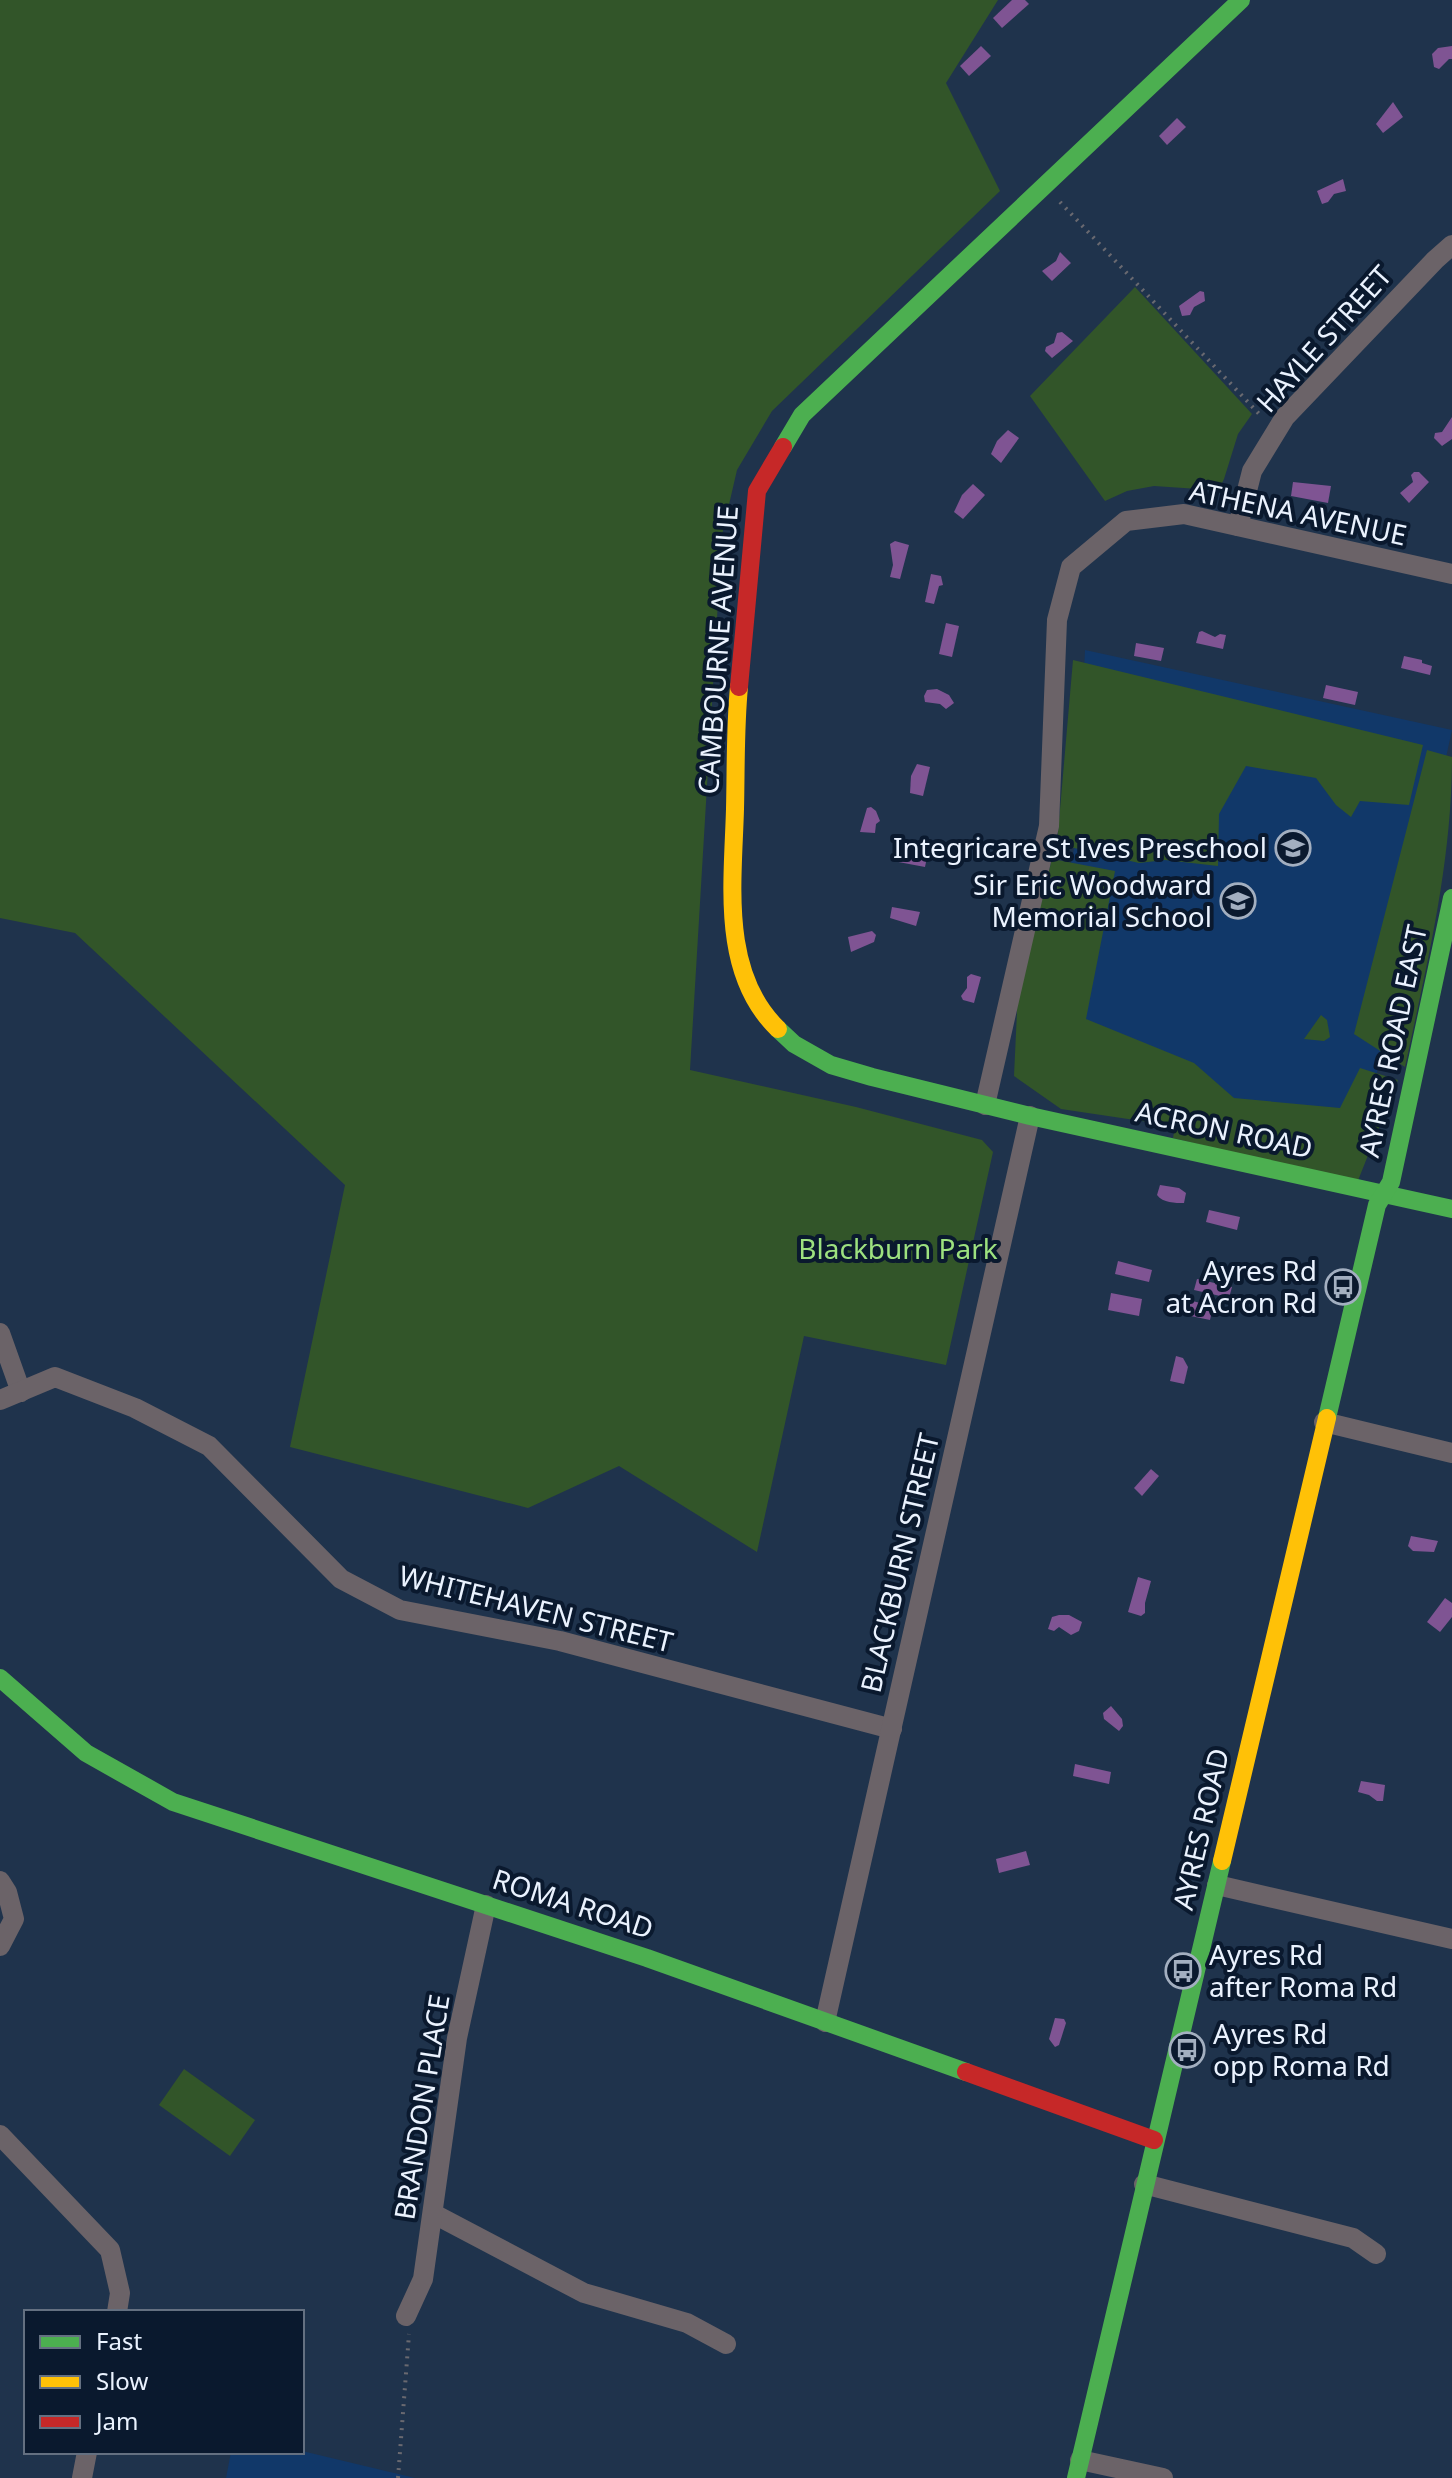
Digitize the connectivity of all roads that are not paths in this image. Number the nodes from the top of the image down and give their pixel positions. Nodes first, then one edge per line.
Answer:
1 (1241, 0) edge
2 (1452, 245) edge
3 (1238, 526) junction
4 (1452, 574) edge
5 (1452, 898) edge
6 (985, 1105) junction
7 (1030, 1116) junction
8 (1384, 1194) junction
9 (1452, 1209) edge
10 (0, 1333) edge
11 (21, 1392) junction
12 (0, 1400) edge
13 (1324, 1422) junction
14 (1452, 1453) edge
15 (0, 1678) edge
16 (892, 1729) junction
17 (0, 1881) edge
18 (1217, 1885) junction
19 (486, 1905) junction
20 (1452, 1939) edge
21 (0, 1946) edge
22 (825, 2022) junction
23 (0, 2135) edge
24 (1154, 2140) junction
25 (1144, 2184) junction
26 (434, 2214) junction
27 (1376, 2254) dead end
28 (117, 2310) edge
29 (406, 2316) road end
30 (726, 2344) dead end
31 (87, 2454) edge
32 (1078, 2469) edge
33 (82, 2478) edge
34 (1163, 2478) edge

1 - 6 street, CAMBOURNE AVENUE
2 - 3 street, HAYLE STREET
3 - 4 street, ATHENA AVENUE
3 - 6 street, ATHENA AVENUE
5 - 8 street, AYRES ROAD EAST
6 - 7 street, ACRON ROAD
7 - 8 street, ACRON ROAD
7 - 16 street, BLACKBURN STREET
8 - 9 street, ACRON ROAD
8 - 13 street, AYRES ROAD
10 - 11 street
11 - 12 street, WHITEHAVEN STREET
11 - 16 street, WHITEHAVEN STREET
13 - 14 street
13 - 18 street, AYRES ROAD
15 - 19 street, ROMA ROAD
16 - 22 street, BLACKBURN STREET
17 - 21 street
18 - 20 street
18 - 24 street, AYRES ROAD
19 - 22 street, ROMA ROAD
19 - 26 street, BRANDON PLACE
22 - 24 street, ROMA ROAD
23 - 28 street
24 - 25 street, AYRES ROAD
25 - 27 street
25 - 32 street, AYRES ROAD
26 - 29 street, BRANDON PLACE
26 - 30 street
31 - 33 street
32 - 34 street

